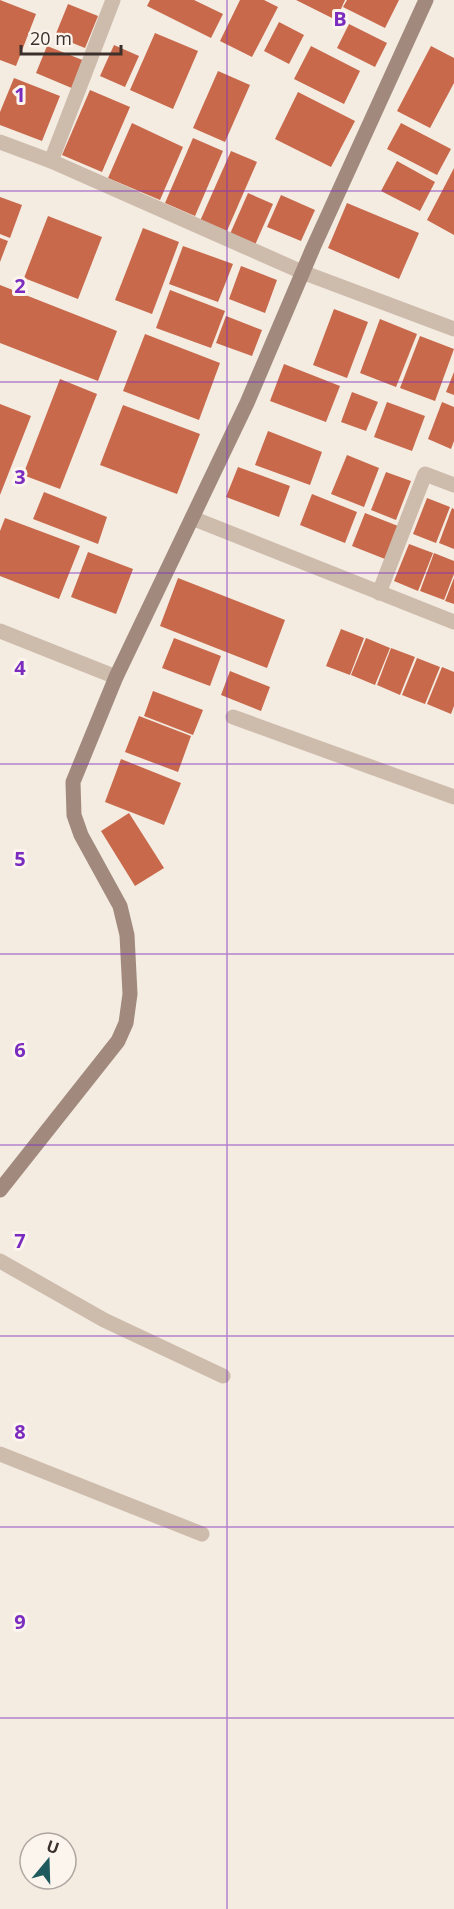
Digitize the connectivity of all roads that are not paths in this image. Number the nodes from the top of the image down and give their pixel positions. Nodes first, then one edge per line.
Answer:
1 (113, 0) edge
2 (426, 0) edge
3 (0, 142) edge
4 (51, 161) junction
5 (302, 272) junction
6 (454, 329) edge
7 (454, 485) edge
8 (192, 518) junction
9 (379, 592) junction
10 (454, 622) edge
11 (0, 631) edge
12 (116, 677) junction
13 (233, 717) dead end
14 (454, 796) edge
15 (0, 1190) edge
16 (0, 1261) edge
17 (223, 1376) dead end
18 (0, 1455) edge
19 (202, 1534) dead end

1 - 4 street
2 - 5 street
3 - 4 street
4 - 5 street
5 - 6 street
5 - 8 street
7 - 9 street
8 - 9 street
8 - 12 street
9 - 10 street
11 - 12 street
12 - 15 street
13 - 14 street
16 - 17 street
18 - 19 street

